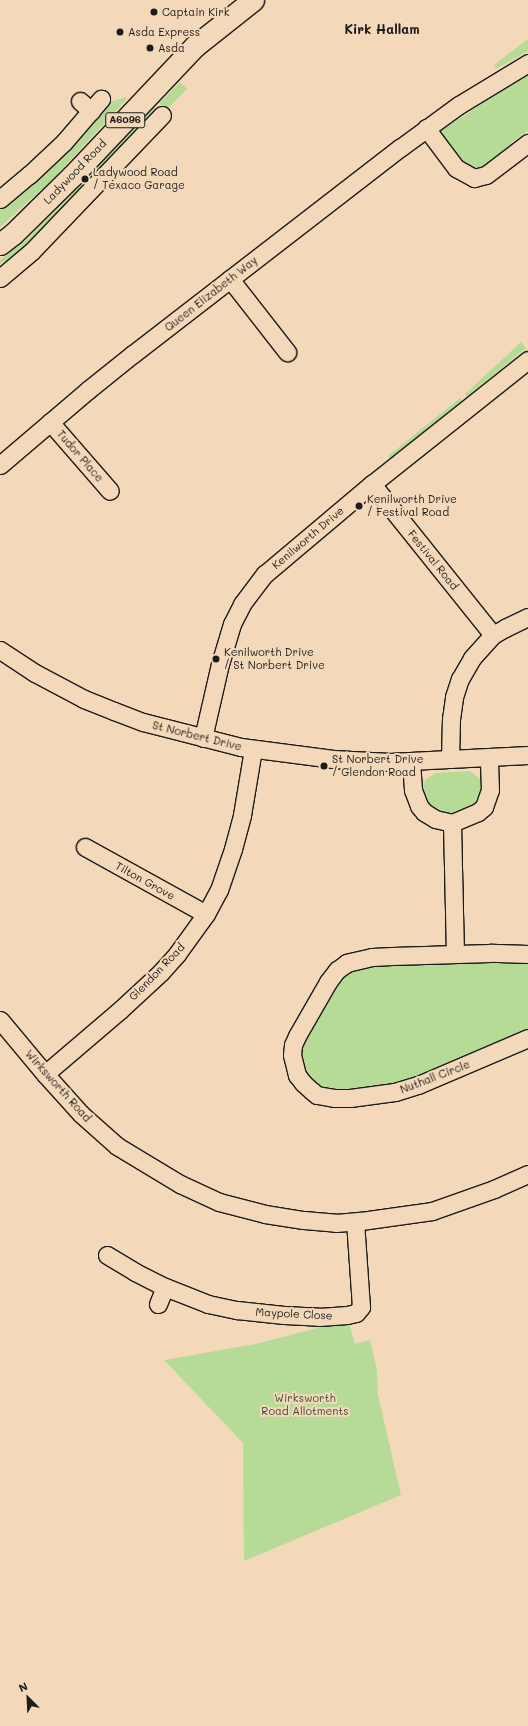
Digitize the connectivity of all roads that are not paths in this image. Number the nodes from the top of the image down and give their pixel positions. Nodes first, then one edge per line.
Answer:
1 (253, 0) edge
2 (528, 63) edge
3 (91, 104) dead end
4 (159, 124) dead end
5 (426, 128) junction
6 (528, 143) edge
7 (0, 199) edge
8 (0, 244) edge
9 (5, 275) edge
10 (230, 279) junction
11 (287, 352) dead end
12 (528, 360) edge
13 (50, 422) junction
14 (0, 465) edge
15 (372, 484) junction
16 (110, 491) dead end
17 (528, 617) edge
18 (493, 636) junction
19 (0, 650) edge
20 (203, 738) junction
21 (253, 750) junction
22 (528, 755) edge
23 (489, 758) junction
24 (450, 759) junction
25 (411, 761) junction
26 (452, 823) junction
27 (85, 847) dead end
28 (206, 914) junction
29 (455, 954) junction
30 (528, 954) edge
31 (0, 1020) edge
32 (528, 1038) edge
33 (45, 1074) junction
34 (528, 1174) edge
35 (355, 1222) junction
36 (107, 1254) dead end
37 (165, 1287) junction
38 (158, 1304) dead end

1 - 8 main road, Ladywood Road / A6096
2 - 5 street, Queen Elizabeth Way
3 - 7 street
4 - 9 street
5 - 6 street
5 - 10 street, Queen Elizabeth Way
10 - 11 street
10 - 13 street, Queen Elizabeth Way
12 - 15 street, Kenilworth Drive
13 - 14 street, Queen Elizabeth Way
13 - 16 street, Tudor Place
15 - 18 street, Festival Road
15 - 20 street, Kenilworth Drive
17 - 18 street
18 - 24 street
19 - 20 street, St Norbert Drive
20 - 21 street, St Norbert Drive
21 - 25 street, St Norbert Drive
21 - 28 street, Glendon Road
22 - 23 street, St Norbert Drive
23 - 24 street, St Norbert Drive
23 - 26 street
24 - 25 street, St Norbert Drive
25 - 26 street
26 - 29 street
27 - 28 street, Tilton Grove
28 - 33 street, Glendon Road
29 - 30 street, Nuthall Circle
29 - 32 street, Nuthall Circle
31 - 33 street, Wirksworth Road
33 - 35 street, Wirksworth Road
34 - 35 street, Wirksworth Road
35 - 37 street, Maypole Close
36 - 37 street, Maypole Close
37 - 38 street

